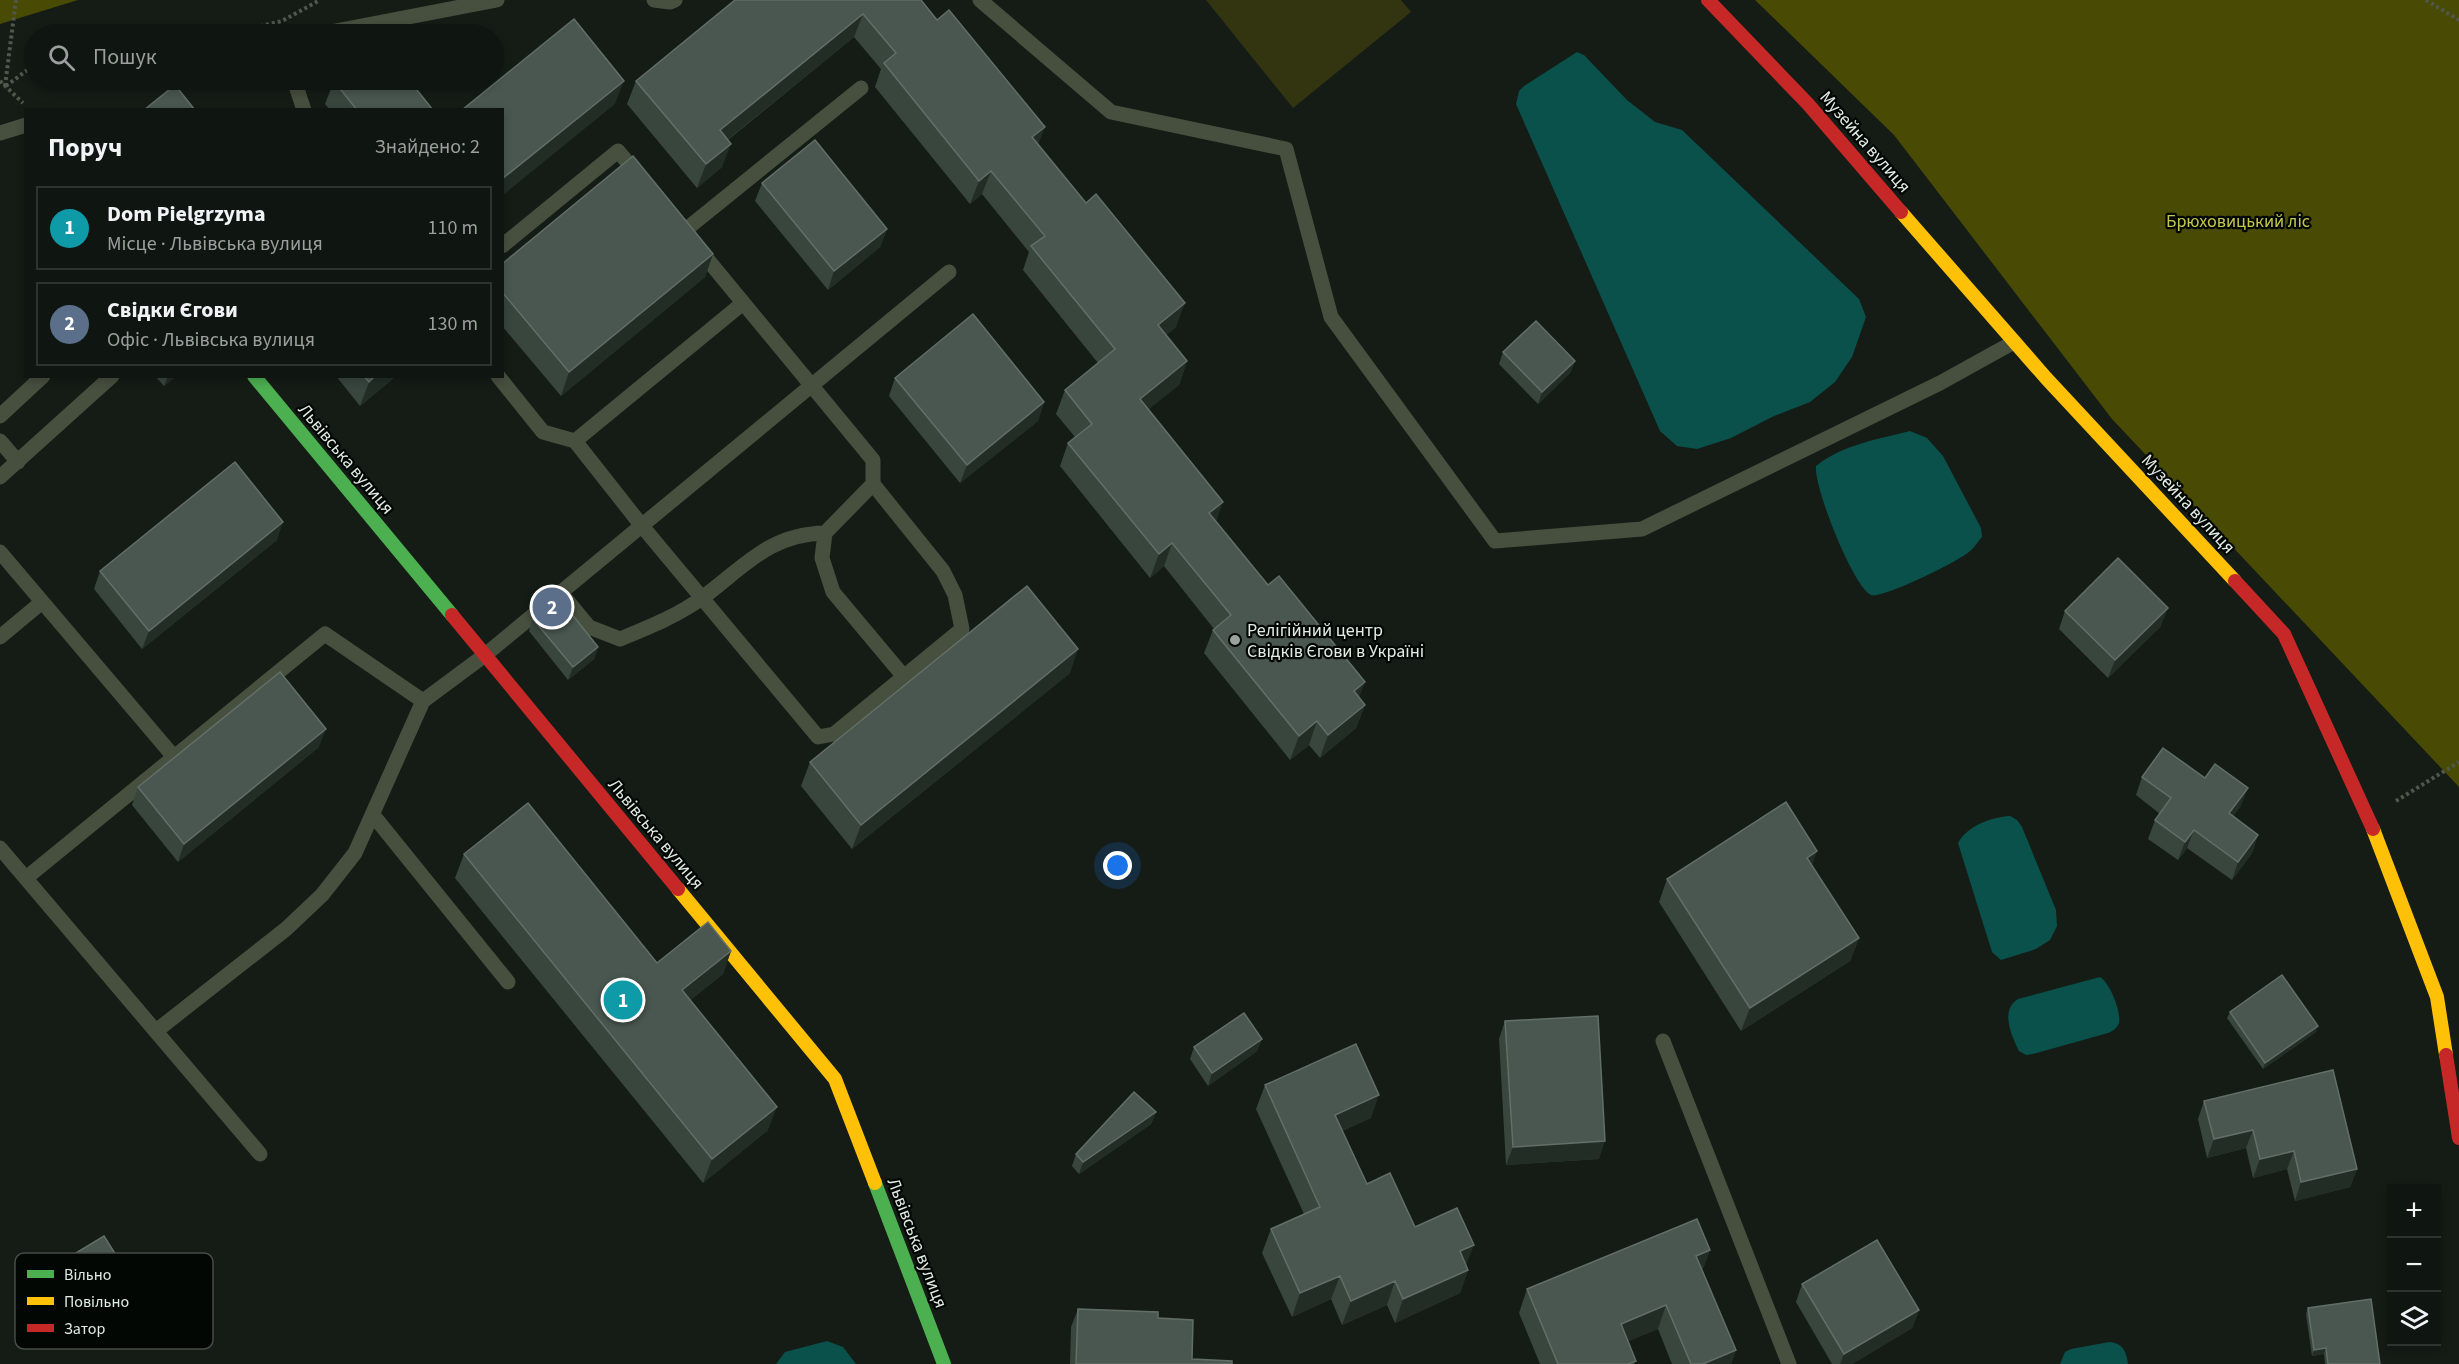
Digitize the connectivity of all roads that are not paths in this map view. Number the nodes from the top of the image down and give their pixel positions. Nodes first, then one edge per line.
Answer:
1 (497, 0) edge
2 (654, 0) edge
3 (675, 0) edge
4 (980, 0) edge
5 (1707, 0) edge
6 (372, 24) edge
7 (861, 88) dead end
8 (297, 90) edge
9 (303, 108) edge
10 (24, 126) edge
11 (0, 133) edge
12 (647, 186) edge
13 (504, 244) edge
14 (949, 272) dead end
15 (743, 303) junction
16 (2014, 342) junction
17 (41, 378) edge
18 (110, 378) edge
19 (256, 378) edge
20 (500, 378) edge
21 (812, 386) junction
22 (0, 416) edge
23 (0, 441) edge
24 (575, 441) junction
25 (18, 462) junction
26 (0, 477) edge
27 (873, 484) junction
28 (642, 526) junction
29 (825, 533) junction
30 (0, 552) edge
31 (561, 593) junction
32 (702, 598) junction
33 (42, 602) junction
34 (0, 637) edge
35 (485, 655) junction
36 (905, 678) junction
37 (423, 701) junction
38 (174, 757) junction
39 (373, 815) junction
40 (0, 848) edge
41 (26, 878) junction
42 (508, 982) dead end
43 (156, 1031) junction
44 (1663, 1041) dead end
45 (2459, 1138) edge
46 (260, 1154) dead end
47 (944, 1364) edge
48 (1789, 1364) edge

1 - 6 lane
2 - 3 lane
4 - 16 lane
5 - 16 street, Музейна вулиця
7 - 15 lane
8 - 9 lane
10 - 11 lane
12 - 13 lane
14 - 21 lane
15 - 21 lane
15 - 24 lane
16 - 45 street, Музейна вулиця
17 - 22 lane
18 - 25 lane
19 - 35 street, Львівська вулиця
20 - 24 lane
21 - 27 lane
21 - 28 lane
23 - 25 lane
24 - 28 lane
25 - 26 lane
27 - 29 lane
27 - 36 lane
28 - 31 lane
28 - 32 lane
29 - 32 lane
29 - 36 lane
30 - 33 lane
31 - 32 lane
31 - 35 lane
32 - 36 lane
33 - 34 lane
33 - 38 lane
35 - 37 lane
35 - 47 street, Львівська вулиця
37 - 38 lane
37 - 39 lane
38 - 41 lane
39 - 42 lane
39 - 43 lane
40 - 41 lane
41 - 43 lane
43 - 46 lane
44 - 48 lane

